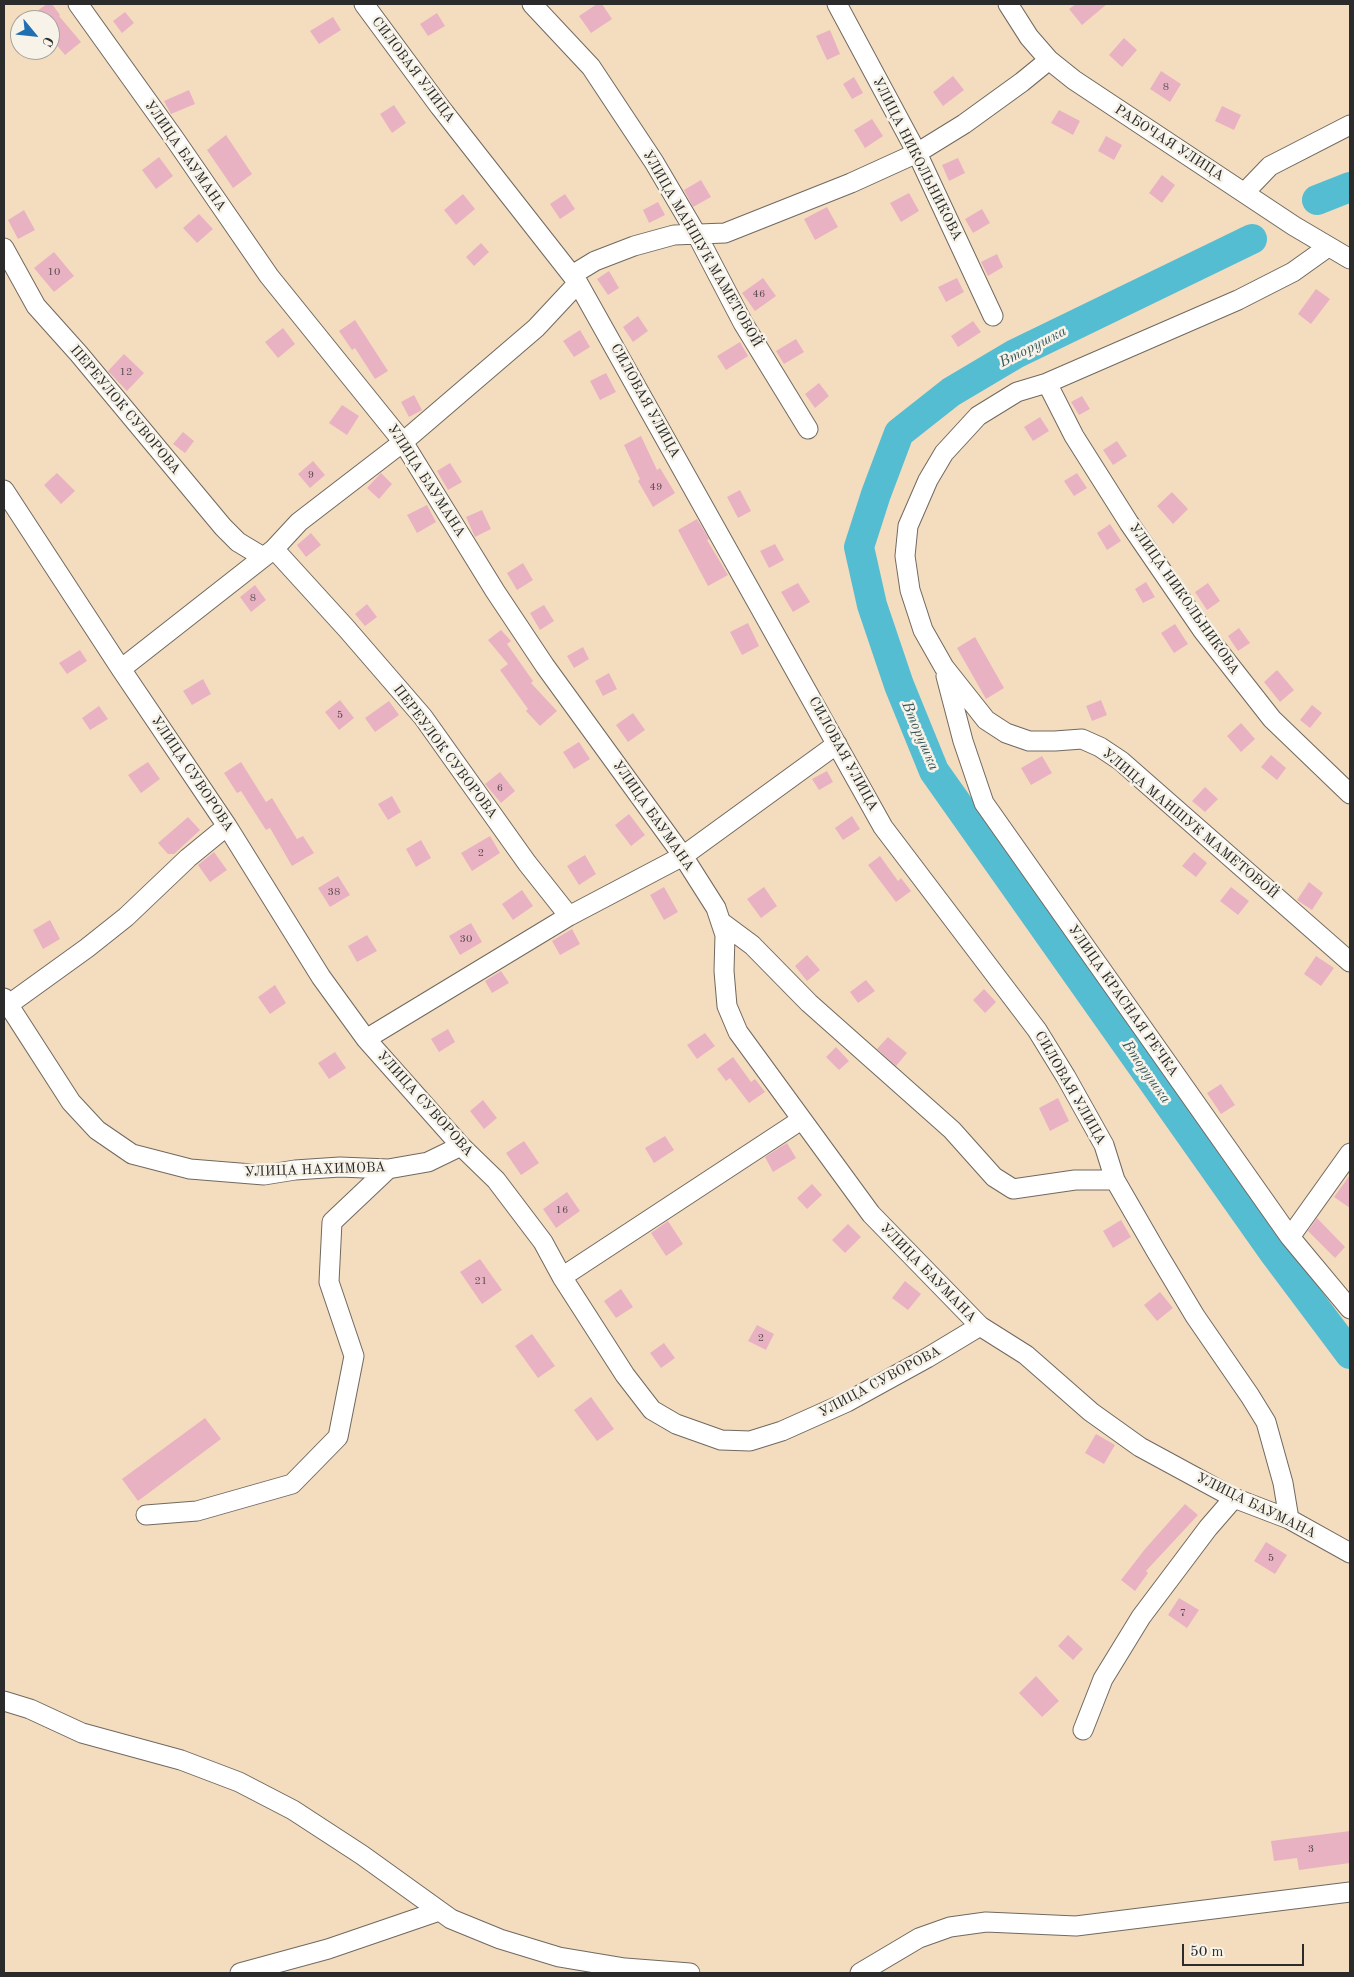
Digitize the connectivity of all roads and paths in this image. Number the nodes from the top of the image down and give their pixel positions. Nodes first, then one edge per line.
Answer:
1 (78, 4) edge
2 (364, 4) edge
3 (532, 4) edge
4 (836, 4) edge
5 (1008, 4) edge
6 (1049, 60) junction
7 (1350, 125) edge
8 (917, 153) junction
9 (1245, 192) junction
10 (697, 235) junction
11 (1328, 247) junction
12 (4, 248) edge
13 (1350, 259) edge
14 (575, 279) junction
15 (993, 316) dead end
16 (1047, 383) junction
17 (808, 429) dead end
18 (403, 442) junction
19 (4, 490) edge
20 (268, 553) junction
21 (944, 668) junction
22 (120, 669) junction
23 (837, 744) junction
24 (1350, 794) edge
25 (227, 826) junction
26 (683, 856) junction
27 (569, 916) junction
28 (721, 922) junction
29 (1350, 962) edge
30 (6, 1002) edge
31 (366, 1039) junction
32 (801, 1120) junction
33 (461, 1146) junction
34 (1350, 1153) edge
35 (388, 1169) junction
36 (1115, 1180) junction
37 (1290, 1237) junction
38 (562, 1277) junction
39 (1350, 1309) edge
40 (980, 1326) junction
41 (1234, 1498) junction
42 (146, 1515) dead end
43 (1289, 1519) junction
44 (1350, 1553) edge
45 (4, 1701) edge
46 (1083, 1730) dead end
47 (1350, 1892) edge
48 (439, 1911) junction
49 (240, 1973) edge
50 (690, 1973) edge
51 (860, 1973) edge

1 - 18 street, УЛИЦА БАУМАНА
2 - 14 street, СИЛОВАЯ УЛИЦА
3 - 10 street, УЛИЦА МАНШУК МАМЕТОВОЙ
4 - 8 street, УЛИЦА НИКОЛЬНИКОВА
5 - 6 street, РАБОЧАЯ УЛИЦА
6 - 8 street
6 - 9 street, РАБОЧАЯ УЛИЦА
7 - 9 street
8 - 10 street
8 - 15 street, УЛИЦА НИКОЛЬНИКОВА
9 - 11 street, РАБОЧАЯ УЛИЦА
10 - 14 street
10 - 17 street, УЛИЦА МАНШУК МАМЕТОВОЙ
11 - 13 street, РАБОЧАЯ УЛИЦА
11 - 16 street, УЛИЦА МАНШУК МАМЕТОВОЙ
12 - 20 street, ПЕРЕУЛОК СУВОРОВА
14 - 18 street
14 - 23 street, СИЛОВАЯ УЛИЦА
16 - 21 street, УЛИЦА МАНШУК МАМЕТОВОЙ
16 - 24 street, УЛИЦА НИКОЛЬНИКОВА
18 - 20 street
18 - 26 street, УЛИЦА БАУМАНА
19 - 22 street, УЛИЦА СУВОРОВА
20 - 22 street
20 - 27 street, ПЕРЕУЛОК СУВОРОВА
21 - 29 street, УЛИЦА МАНШУК МАМЕТОВОЙ
21 - 37 street, УЛИЦА КРАСНАЯ РЕЧКА
22 - 25 street, УЛИЦА СУВОРОВА
23 - 26 street
23 - 36 street, СИЛОВАЯ УЛИЦА
25 - 30 street
25 - 31 street, УЛИЦА СУВОРОВА
26 - 27 street
26 - 28 street, УЛИЦА БАУМАНА
27 - 31 street
28 - 32 street, УЛИЦА БАУМАНА
28 - 36 street, УЛИЦА БАУМАНА
30 - 35 street, УЛИЦА НАХИМОВА
31 - 33 street, УЛИЦА СУВОРОВА
32 - 38 street
32 - 40 street, УЛИЦА БАУМАНА
33 - 35 street, УЛИЦА НАХИМОВА
33 - 38 street, УЛИЦА СУВОРОВА
34 - 37 street
35 - 42 street
36 - 43 street, СИЛОВАЯ УЛИЦА
37 - 39 street, УЛИЦА КРАСНАЯ РЕЧКА
38 - 40 street, УЛИЦА СУВОРОВА
40 - 41 street, УЛИЦА БАУМАНА
41 - 43 street, УЛИЦА БАУМАНА
41 - 46 street
43 - 44 street, УЛИЦА БАУМАНА
45 - 48 street
47 - 51 street
48 - 49 street
48 - 50 street

